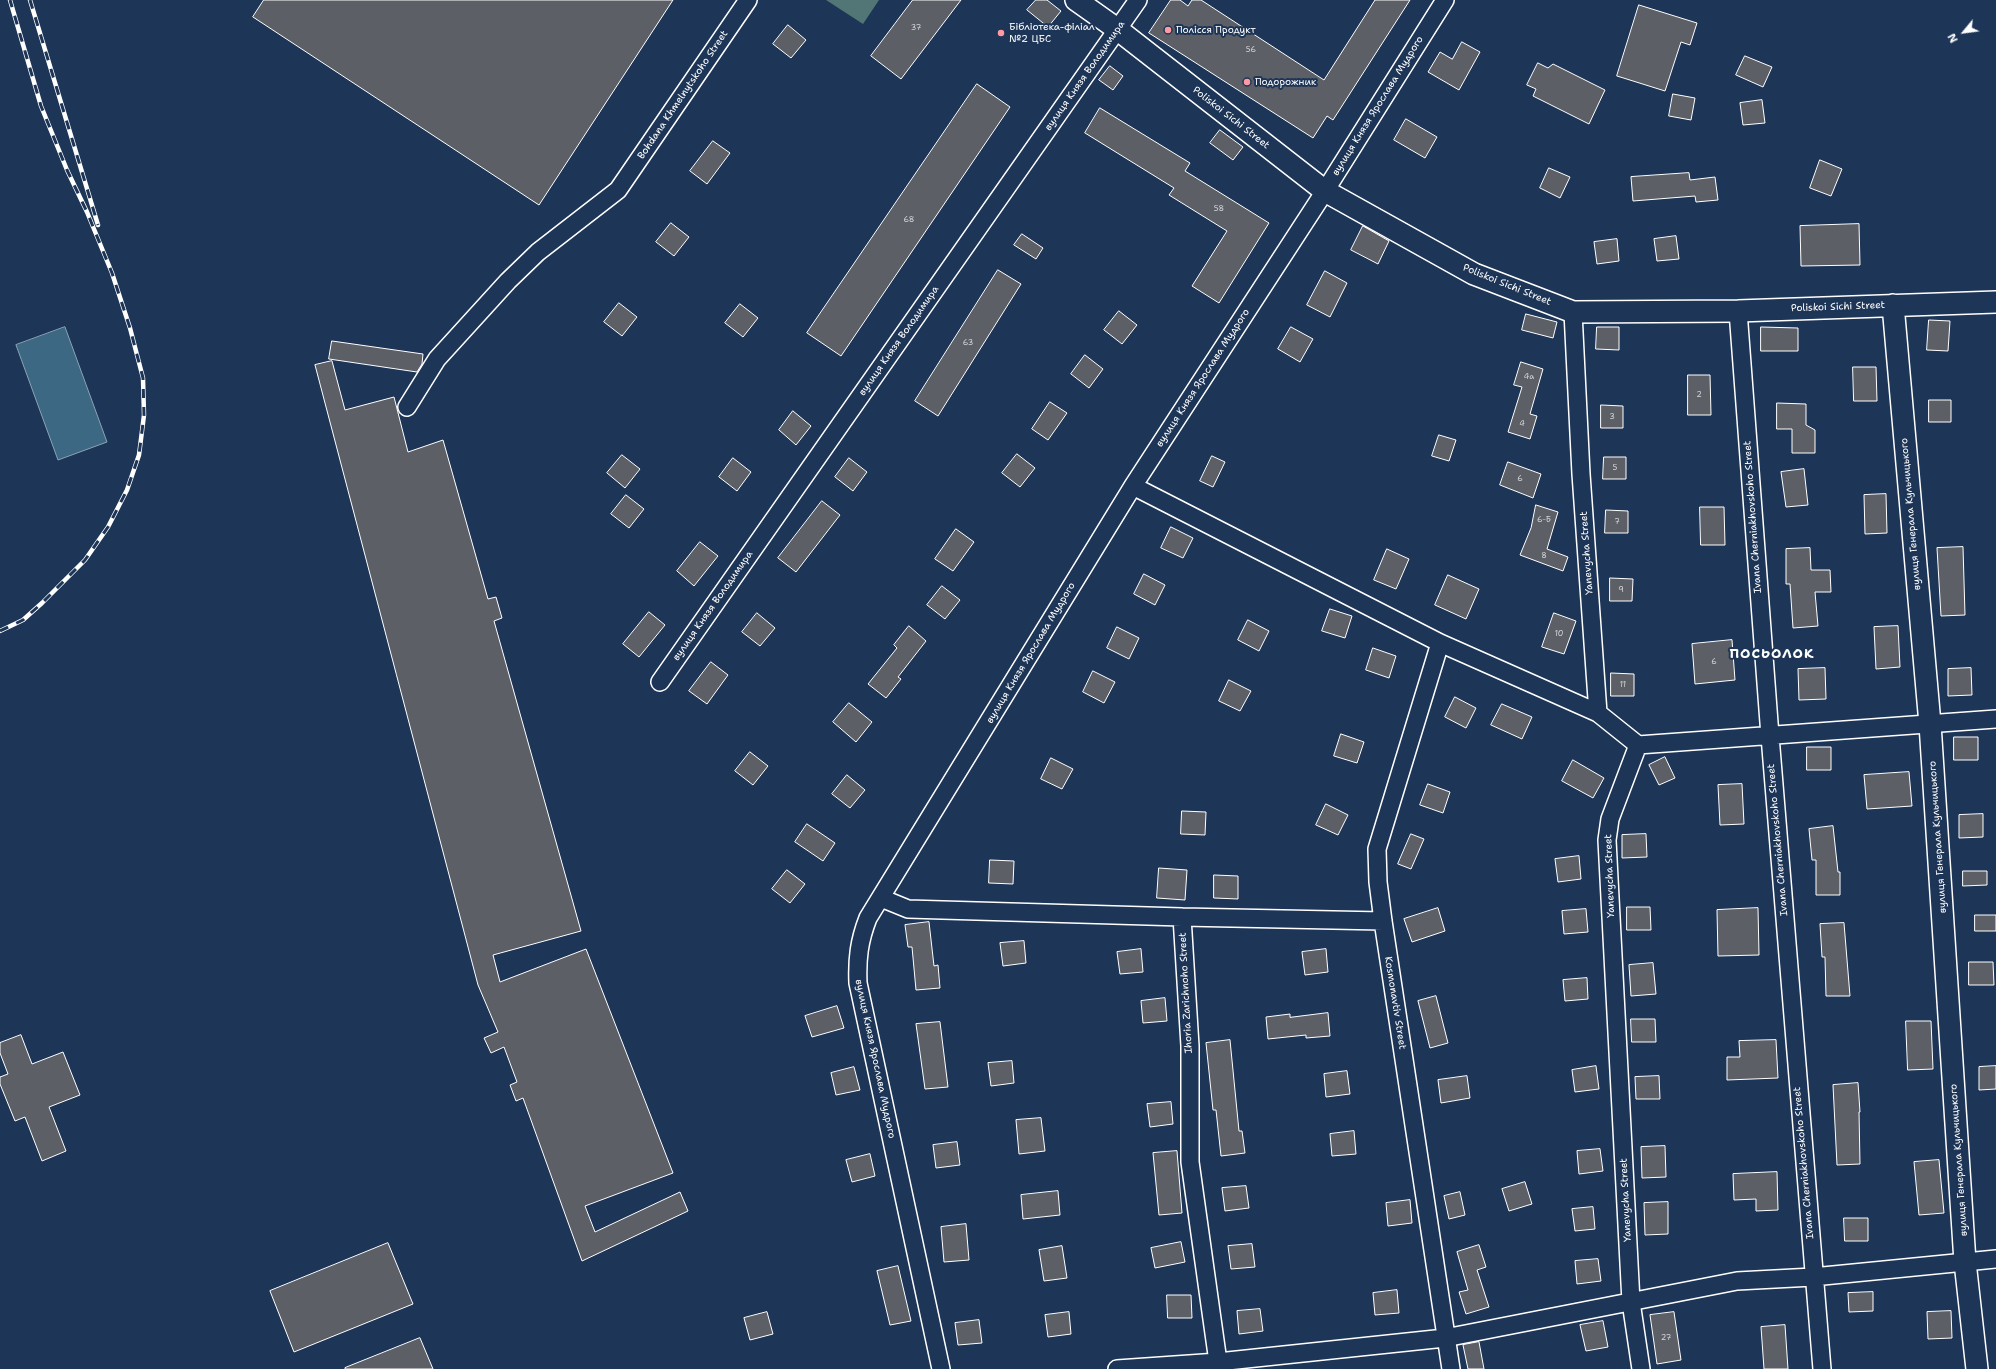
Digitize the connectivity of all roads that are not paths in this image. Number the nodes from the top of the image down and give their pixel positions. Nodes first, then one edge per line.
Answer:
1 (748, 0) edge
2 (1076, 0) edge
3 (1138, 0) edge
4 (1445, 0) edge
5 (1117, 29) junction
6 (1325, 191) junction
7 (1996, 302) edge
8 (1893, 305) junction
9 (1738, 311) junction
10 (1573, 312) junction
11 (407, 407) dead end
12 (1133, 486) junction
13 (1440, 643) junction
14 (660, 682) dead end
15 (1598, 713) junction
16 (1996, 719) edge
17 (1930, 724) junction
18 (1770, 736) junction
19 (1638, 745) junction
20 (881, 898) junction
21 (1182, 918) junction
22 (1383, 921) junction
23 (1996, 1260) edge
24 (1965, 1262) junction
25 (1813, 1277) junction
26 (1632, 1302) junction
27 (1445, 1338) junction
28 (1219, 1366) edge
29 (941, 1369) edge
30 (1117, 1369) edge
31 (1451, 1369) edge
32 (1641, 1369) edge
33 (1822, 1369) edge
34 (1977, 1369) edge

1 - 11 street, Bohdana Khmelnytskoho Street
2 - 5 street, Poliskoi Sichi Street
3 - 5 street, вулиця Князя Володимира
4 - 6 street, вулиця Князя Ярослава Мудрого
5 - 6 street, Poliskoi Sichi Street
5 - 14 street, вулиця Князя Володимира
6 - 10 street, Poliskoi Sichi Street
6 - 12 street, вулиця Князя Ярослава Мудрого
7 - 8 street, Poliskoi Sichi Street
8 - 9 street, Poliskoi Sichi Street
8 - 17 street, вулиця Генерала Кульчицького
9 - 10 street, Poliskoi Sichi Street
9 - 18 street, Ivana Cherniakhovskoho Street
10 - 15 street, Yanevycha Street
12 - 13 street
12 - 20 street, вулиця Князя Ярослава Мудрого
13 - 15 street
13 - 22 street, Kosmonavtiv Street
15 - 19 street
16 - 17 street
17 - 18 street
17 - 24 street, вулиця Генерала Кульчицького
18 - 19 street
18 - 25 street, Ivana Cherniakhovskoho Street
19 - 26 street, Yanevycha Street
20 - 21 street
20 - 29 street, вулиця Князя Ярослава Мудрого
21 - 22 street
21 - 28 street, Ihoria Zarichnoho Street
22 - 27 street, Kosmonavtiv Street
23 - 24 street
24 - 25 street
24 - 34 street, вулиця Генерала Кульчицького
25 - 26 street
25 - 33 street, Ivana Cherniakhovskoho Street
26 - 27 street
26 - 32 street, Yanevycha Street
27 - 28 street
27 - 31 street, Kosmonavtiv Street
28 - 30 street

